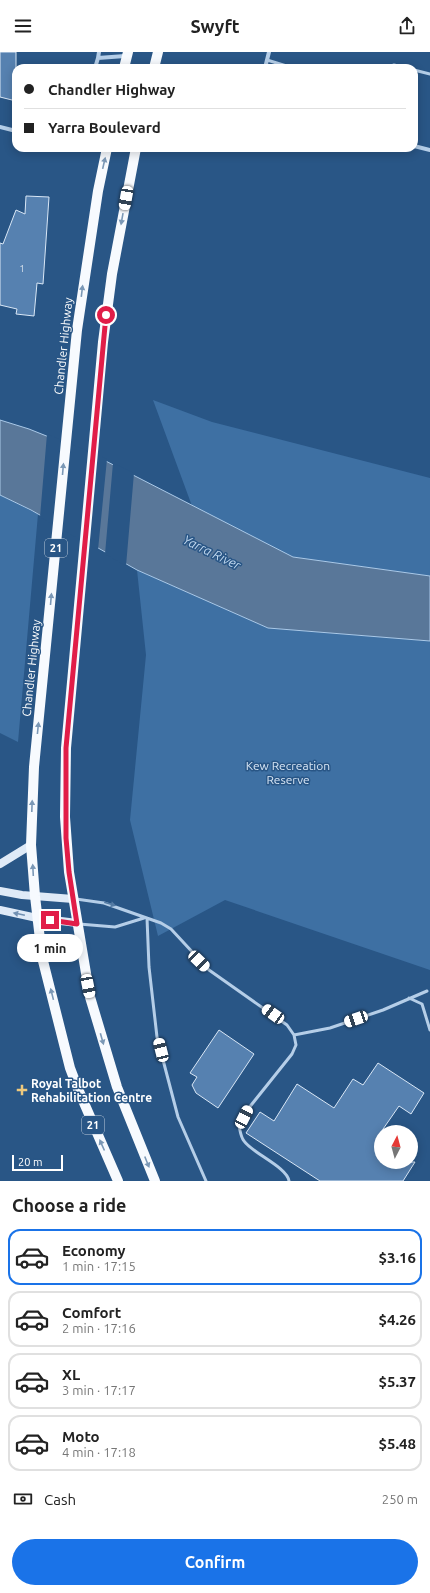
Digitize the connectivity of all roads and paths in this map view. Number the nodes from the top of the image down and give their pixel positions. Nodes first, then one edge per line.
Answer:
1 (99, 52) edge
2 (158, 52) edge
3 (269, 52) edge
4 (127, 54) edge
5 (98, 58) junction
6 (267, 60) junction
7 (96, 64) edge
8 (125, 64) edge
9 (155, 64) edge
10 (266, 64) edge
11 (280, 64) edge
12 (418, 71) edge
13 (430, 74) edge
14 (0, 127) edge
15 (12, 130) edge
16 (418, 147) edge
17 (430, 150) edge
18 (106, 152) edge
19 (135, 152) edge
20 (31, 845) junction
21 (0, 864) edge
22 (0, 891) edge
23 (35, 896) junction
24 (73, 899) junction
25 (0, 910) edge
26 (37, 918) junction
27 (145, 918) junction
28 (77, 924) junction
29 (427, 991) dead end
30 (409, 998) junction
31 (430, 1030) edge
32 (294, 1035) junction
33 (118, 1181) edge
34 (155, 1181) edge
35 (206, 1181) edge
36 (289, 1181) edge

1 - 5 street
2 - 9 main road
3 - 6 street
4 - 5 street
4 - 8 main road
5 - 7 street
6 - 10 street
6 - 11 lane
12 - 13 lane
14 - 15 street
16 - 17 street
20 -> 18 main road, Chandler Highway / 21
19 -> 24 main road, 21
20 - 21 main road
23 -> 20 main road, Chandler Highway / 21
22 - 23 main road
23 - 24 main road
23 - 26 main road, Chandler Highway / 21
24 -> 27 lane
24 - 28 main road, 21
26 -> 25 main road
26 - 28 main road
33 -> 26 main road, Chandler Highway / 21
27 - 28 lane
27 - 32 lane
27 - 35 lane
28 -> 34 main road, 21
29 - 30 lane
30 - 31 lane
30 - 32 lane
32 - 36 lane

